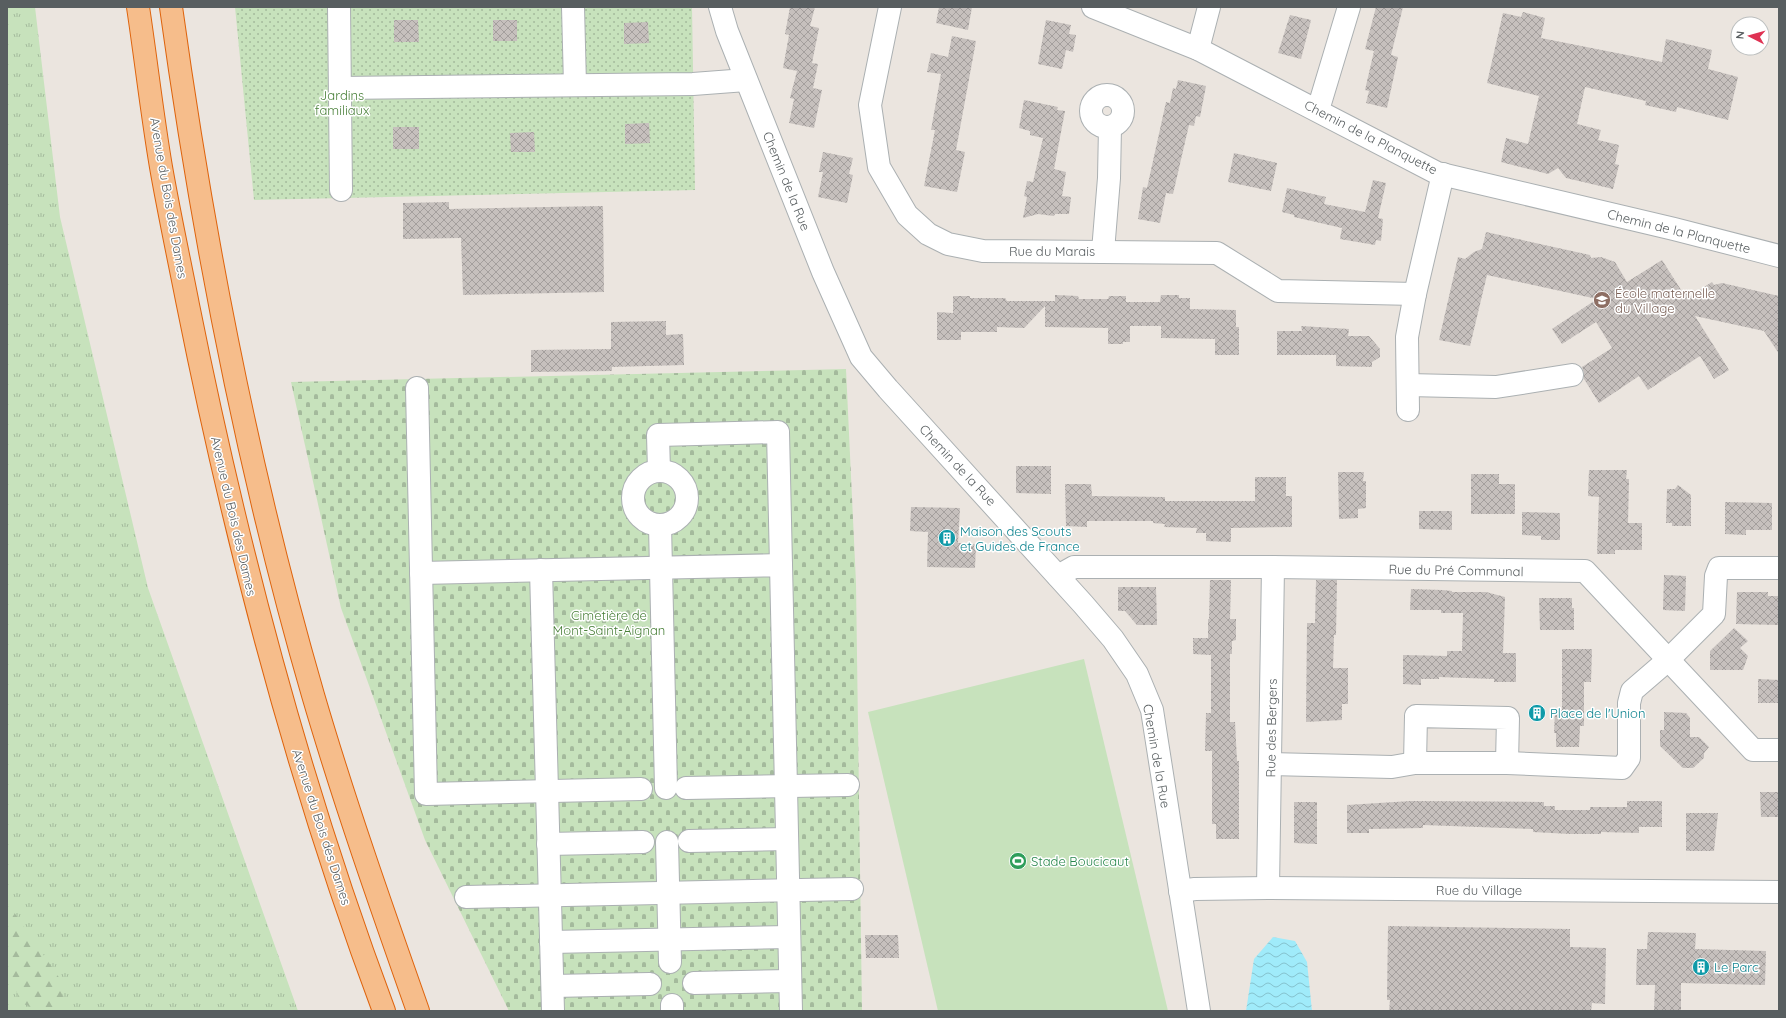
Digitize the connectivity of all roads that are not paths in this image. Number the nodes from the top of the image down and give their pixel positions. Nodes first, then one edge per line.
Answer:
1 (138, 7) edge
2 (172, 7) edge
3 (339, 7) edge
4 (574, 7) edge
5 (720, 7) edge
6 (890, 7) edge
7 (1093, 7) edge
8 (1209, 7) edge
9 (1349, 7) edge
10 (1198, 49) junction
11 (746, 80) junction
12 (574, 85) junction
13 (341, 88) junction
14 (1318, 110) junction
15 (1110, 127) dead end
16 (1443, 174) junction
17 (341, 190) dead end
18 (1103, 251) junction
19 (1779, 256) edge
20 (1415, 294) junction
21 (1572, 375) dead end
22 (1408, 385) junction
23 (417, 388) dead end
24 (1408, 410) dead end
25 (659, 471) junction
26 (660, 525) junction
27 (781, 565) junction
28 (1273, 567) junction
29 (660, 568) junction
30 (1779, 568) edge
31 (541, 570) junction
32 (421, 573) junction
33 (1058, 576) junction
34 (1668, 660) junction
35 (1779, 750) edge
36 (1415, 763) junction
37 (1270, 764) junction
38 (1507, 764) junction
39 (848, 785) dead end
40 (786, 786) junction
41 (641, 789) dead end
42 (547, 791) junction
43 (787, 839) junction
44 (689, 841) dead end
45 (643, 842) dead end
46 (667, 842) dead end
47 (548, 844) junction
48 (1268, 888) junction
49 (852, 889) dead end
50 (788, 891) junction
51 (1180, 891) junction
52 (1779, 892) edge
53 (669, 893) junction
54 (550, 895) junction
55 (466, 897) dead end
56 (789, 937) junction
57 (670, 939) junction
58 (551, 942) junction
59 (670, 962) dead end
60 (790, 981) junction
61 (694, 983) dead end
62 (650, 984) dead end
63 (553, 986) junction
64 (384, 1011) edge
65 (418, 1011) edge
66 (553, 1011) edge
67 (791, 1011) edge
68 (1199, 1011) edge

1 - 64 highway, Avenue du Bois des Dames
2 - 65 highway
3 - 13 street
4 - 12 street
5 - 11 street, Chemin de la Rue
6 - 18 street, Rue du Marais
7 - 10 street, Chemin de la Planquette
8 - 10 street
9 - 14 street
10 - 14 street, Chemin de la Planquette
11 - 12 street
11 - 33 street, Chemin de la Rue
12 - 13 street
13 - 17 street
14 - 16 street, Chemin de la Planquette
15 - 18 street
16 - 19 street, Chemin de la Planquette
16 - 20 street
18 - 20 street, Rue du Marais
20 - 22 street
21 - 22 street
22 - 24 street
23 - 32 street
25 - 26 street
25 - 26 street
25 - 27 street
26 - 29 street
27 - 29 street
27 - 40 street
28 - 33 street, Rue du Pré Communal
28 - 34 street, Rue du Pré Communal
28 - 37 street, Rue des Bergers
29 - 31 street
29 - 40 street
30 - 34 street
31 - 32 street
31 - 42 street
32 - 42 street
33 - 51 street, Chemin de la Rue
34 - 35 street, Rue du Pré Communal
34 - 38 street
36 - 37 street
36 - 38 street
36 - 38 street
37 - 48 street, Rue des Bergers
39 - 40 street
40 - 43 street
41 - 42 street
42 - 47 street
43 - 44 street
43 - 50 street
45 - 47 street
46 - 53 street
47 - 54 street
48 - 51 street, Rue du Village
48 - 52 street, Rue du Village
49 - 50 street
50 - 53 street
50 - 56 street
51 - 68 street, Chemin de la Rue
53 - 54 street
53 - 57 street
54 - 55 street
54 - 58 street
56 - 57 street
56 - 60 street
57 - 58 street
57 - 59 street
58 - 63 street
60 - 61 street
60 - 67 street
62 - 63 street
63 - 66 street

